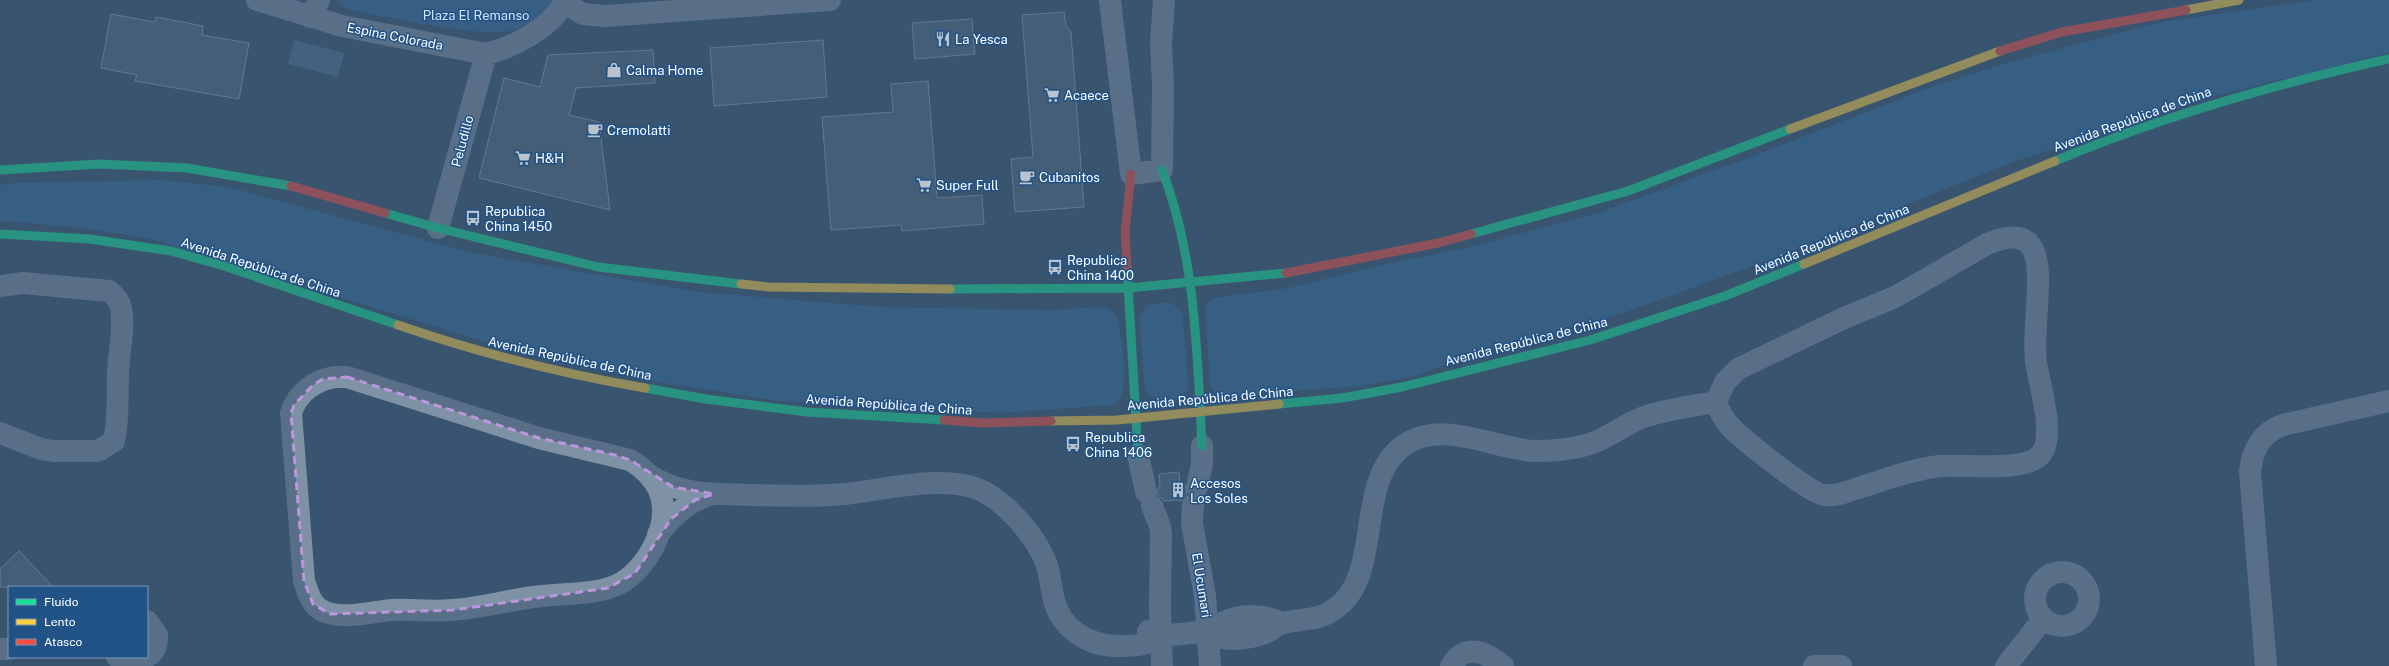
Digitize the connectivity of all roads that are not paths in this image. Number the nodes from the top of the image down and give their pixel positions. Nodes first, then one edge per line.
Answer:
1 (257, 0) edge
2 (830, 0) edge
3 (1110, 0) edge
4 (1164, 0) edge
5 (2239, 0) edge
6 (565, 2) edge
7 (315, 8) edge
8 (486, 54) junction
9 (2389, 59) edge
10 (0, 170) edge
11 (1162, 170) junction
12 (1131, 174) junction
13 (438, 228) junction
14 (0, 234) edge
15 (1190, 282) junction
16 (0, 286) edge
17 (1128, 288) junction
18 (2389, 401) edge
19 (1716, 402) junction
20 (1200, 411) junction
21 (1136, 417) junction
22 (0, 433) edge
23 (1202, 446) joint
24 (1138, 455) joint
25 (646, 472) junction
26 (714, 494) junction
27 (658, 534) junction
28 (2043, 619) dead end
29 (148, 622) edge
30 (1209, 630) junction
31 (1161, 636) junction
32 (119, 658) edge
33 (1162, 666) edge
34 (1210, 666) edge
35 (1451, 666) edge
36 (1503, 666) edge
37 (1814, 666) edge
38 (1841, 666) edge
39 (2006, 666) edge
40 (2266, 666) edge

1 - 7 street, Espina Colorada
2 - 6 street
3 - 12 street
4 - 11 street
5 - 15 main road
6 - 8 street
7 - 8 street, Espina Colorada
8 - 13 street, Peludillo
9 - 20 main road, Avenida República de China
10 - 13 main road
11 - 12 street
11 - 15 main road
12 - 17 main road
13 - 17 main road
14 - 21 main road, Avenida República de China
15 - 17 main road
15 - 20 main road
16 - 22 street
17 - 21 main road
18 - 40 street
19 - 19 street
19 - 30 street
20 - 21 main road, Avenida República de China
20 - 23 main road
21 - 24 main road
23 - 30 street, El Ucumari
24 - 31 street
25 - 26 street
25 - 27 street
25 - 27 street
26 - 27 street
26 - 31 street
28 - 39 street
29 - 32 street
30 - 31 street
30 - 34 street, El Ucumari
31 - 33 street
35 - 36 street
37 - 38 street

